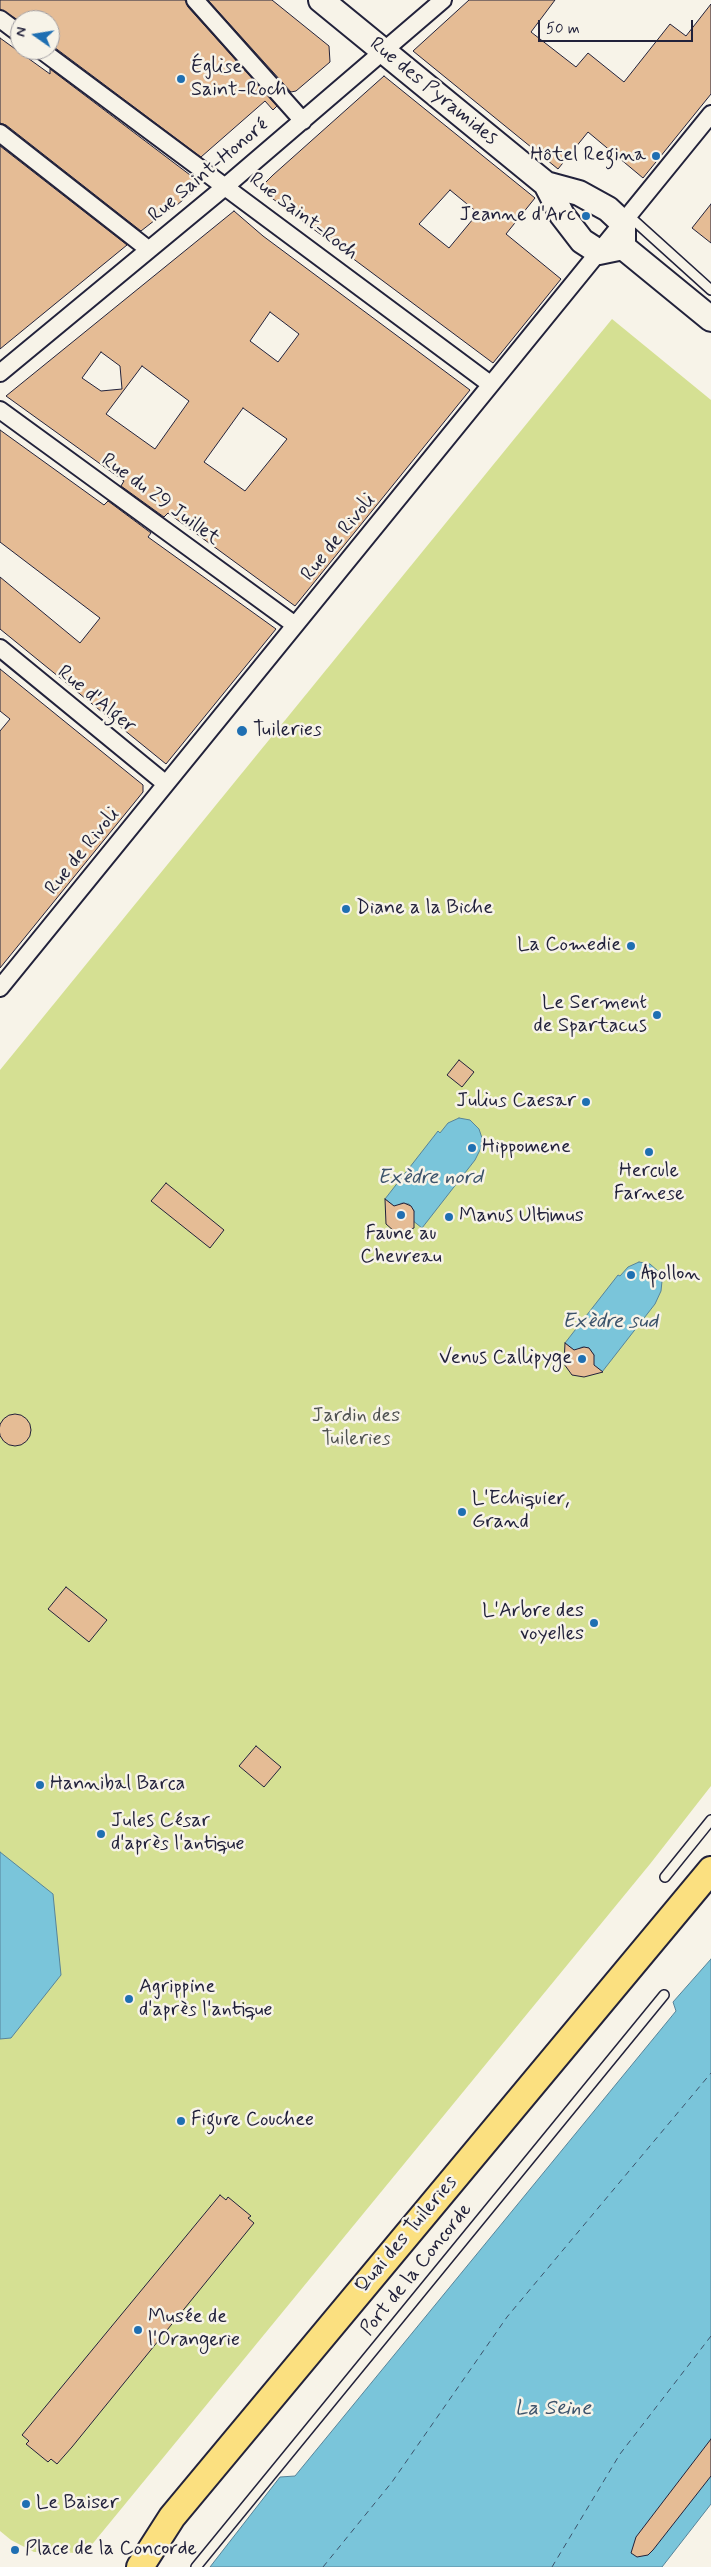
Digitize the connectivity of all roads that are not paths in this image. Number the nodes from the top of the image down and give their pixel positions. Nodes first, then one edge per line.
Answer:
1 (195, 0) edge
2 (321, 0) edge
3 (442, 0) edge
4 (383, 51) junction
5 (54, 60) edge
6 (711, 114) edge
7 (303, 121) junction
8 (0, 133) edge
9 (546, 184) junction
10 (226, 186) junction
11 (626, 220) junction
12 (623, 247) junction
13 (148, 249) junction
14 (599, 252) junction
15 (711, 290) edge
16 (711, 319) edge
17 (0, 373) edge
18 (490, 384) junction
19 (0, 410) edge
20 (295, 625) junction
21 (0, 648) edge
22 (166, 784) junction
23 (0, 988) edge
24 (711, 1820) edge
25 (711, 1870) edge
26 (665, 1877) dead end
27 (664, 1995) dead end
28 (172, 2517) junction
29 (121, 2567) edge
30 (140, 2567) edge
31 (196, 2567) edge

1 - 7 street
2 - 4 main road, Rue des Pyramides
3 - 4 street, Rue Saint-Honoré
4 - 7 street, Rue Saint-Honoré
4 - 9 main road, Rue des Pyramides
5 - 10 street, Rue Saint-Roch
6 - 11 street, Rue de Rivoli
7 - 10 street, Rue Saint-Honoré
8 - 13 street
9 - 11 main road
9 - 14 main road
10 - 13 street, Rue Saint-Honoré
10 - 18 street, Rue Saint-Roch
11 - 12 main road
11 - 14 street, Rue de Rivoli
11 - 15 lane
12 - 14 main road
12 - 16 main road
13 - 17 street, Rue Saint-Honoré
14 - 18 street, Rue de Rivoli
18 - 20 street, Rue de Rivoli
19 - 20 street, Rue du 29 Juillet
20 - 22 street, Rue de Rivoli
21 - 22 street, Rue d'Alger
22 - 23 street, Rue de Rivoli
24 - 26 lane
25 - 28 main road, Quai des Tuileries
27 - 31 lane, Port de la Concorde
28 - 29 main road
28 - 30 main road, Quai des Tuileries

